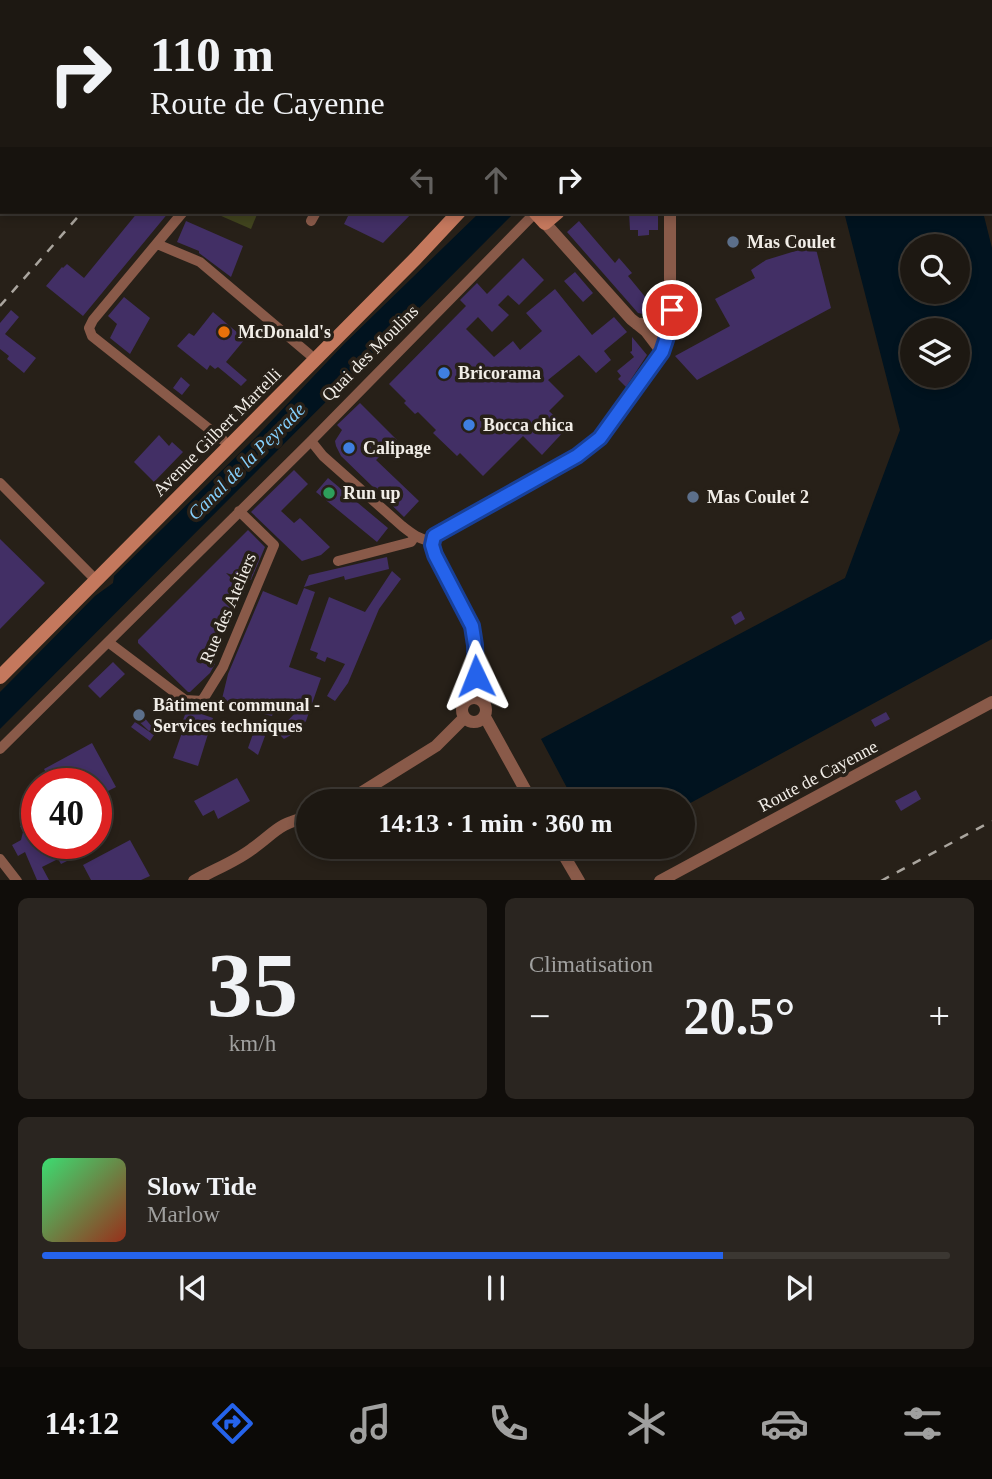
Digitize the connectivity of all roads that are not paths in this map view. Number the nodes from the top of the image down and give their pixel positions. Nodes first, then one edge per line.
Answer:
1 (181, 214) edge
2 (445, 214) edge
3 (457, 214) edge
4 (670, 214) edge
5 (539, 216) edge
6 (157, 244) junction
7 (672, 310) junction
8 (637, 324) junction
9 (662, 352) junction
10 (309, 354) junction
11 (223, 440) junction
12 (311, 441) junction
13 (0, 483) edge
14 (239, 511) junction
15 (415, 536) junction
16 (432, 541) junction
17 (338, 561) dead end
18 (91, 575) junction
19 (108, 642) junction
20 (0, 665) edge
21 (0, 677) edge
22 (475, 698) junction
23 (992, 702) edge
24 (485, 717) junction
25 (464, 718) junction
26 (0, 750) edge
27 (367, 789) edge
28 (525, 789) edge
29 (296, 820) edge
30 (0, 859) edge
31 (566, 859) edge
32 (17, 880) edge
33 (194, 880) edge
34 (579, 880) edge
35 (660, 880) edge

1 - 6 street
2 - 10 main road, Avenue Gilbert Martelli
3 - 21 main road, Avenue Gilbert Martelli
4 - 7 street
5 - 8 street
5 - 12 street, Quai des Moulins
6 - 10 street
6 - 11 street
7 - 8 street
7 - 9 street
8 - 9 street
9 - 16 street
10 - 11 main road, Avenue Gilbert Martelli
11 - 18 main road, Avenue Gilbert Martelli
12 - 14 street, Quai des Moulins
12 - 15 street
13 - 18 street
14 - 19 street, Quai des Moulins
14 - 19 street, Rue des Ateliers
15 - 16 street
15 - 17 street
16 - 22 street
18 - 20 main road, Avenue Gilbert Martelli
19 - 26 street, Quai des Moulins
22 - 24 street
22 - 25 street
23 - 35 street, Route de Cayenne
24 - 25 street
24 - 28 street
25 - 27 street
29 - 33 street
30 - 32 street
31 - 34 street

